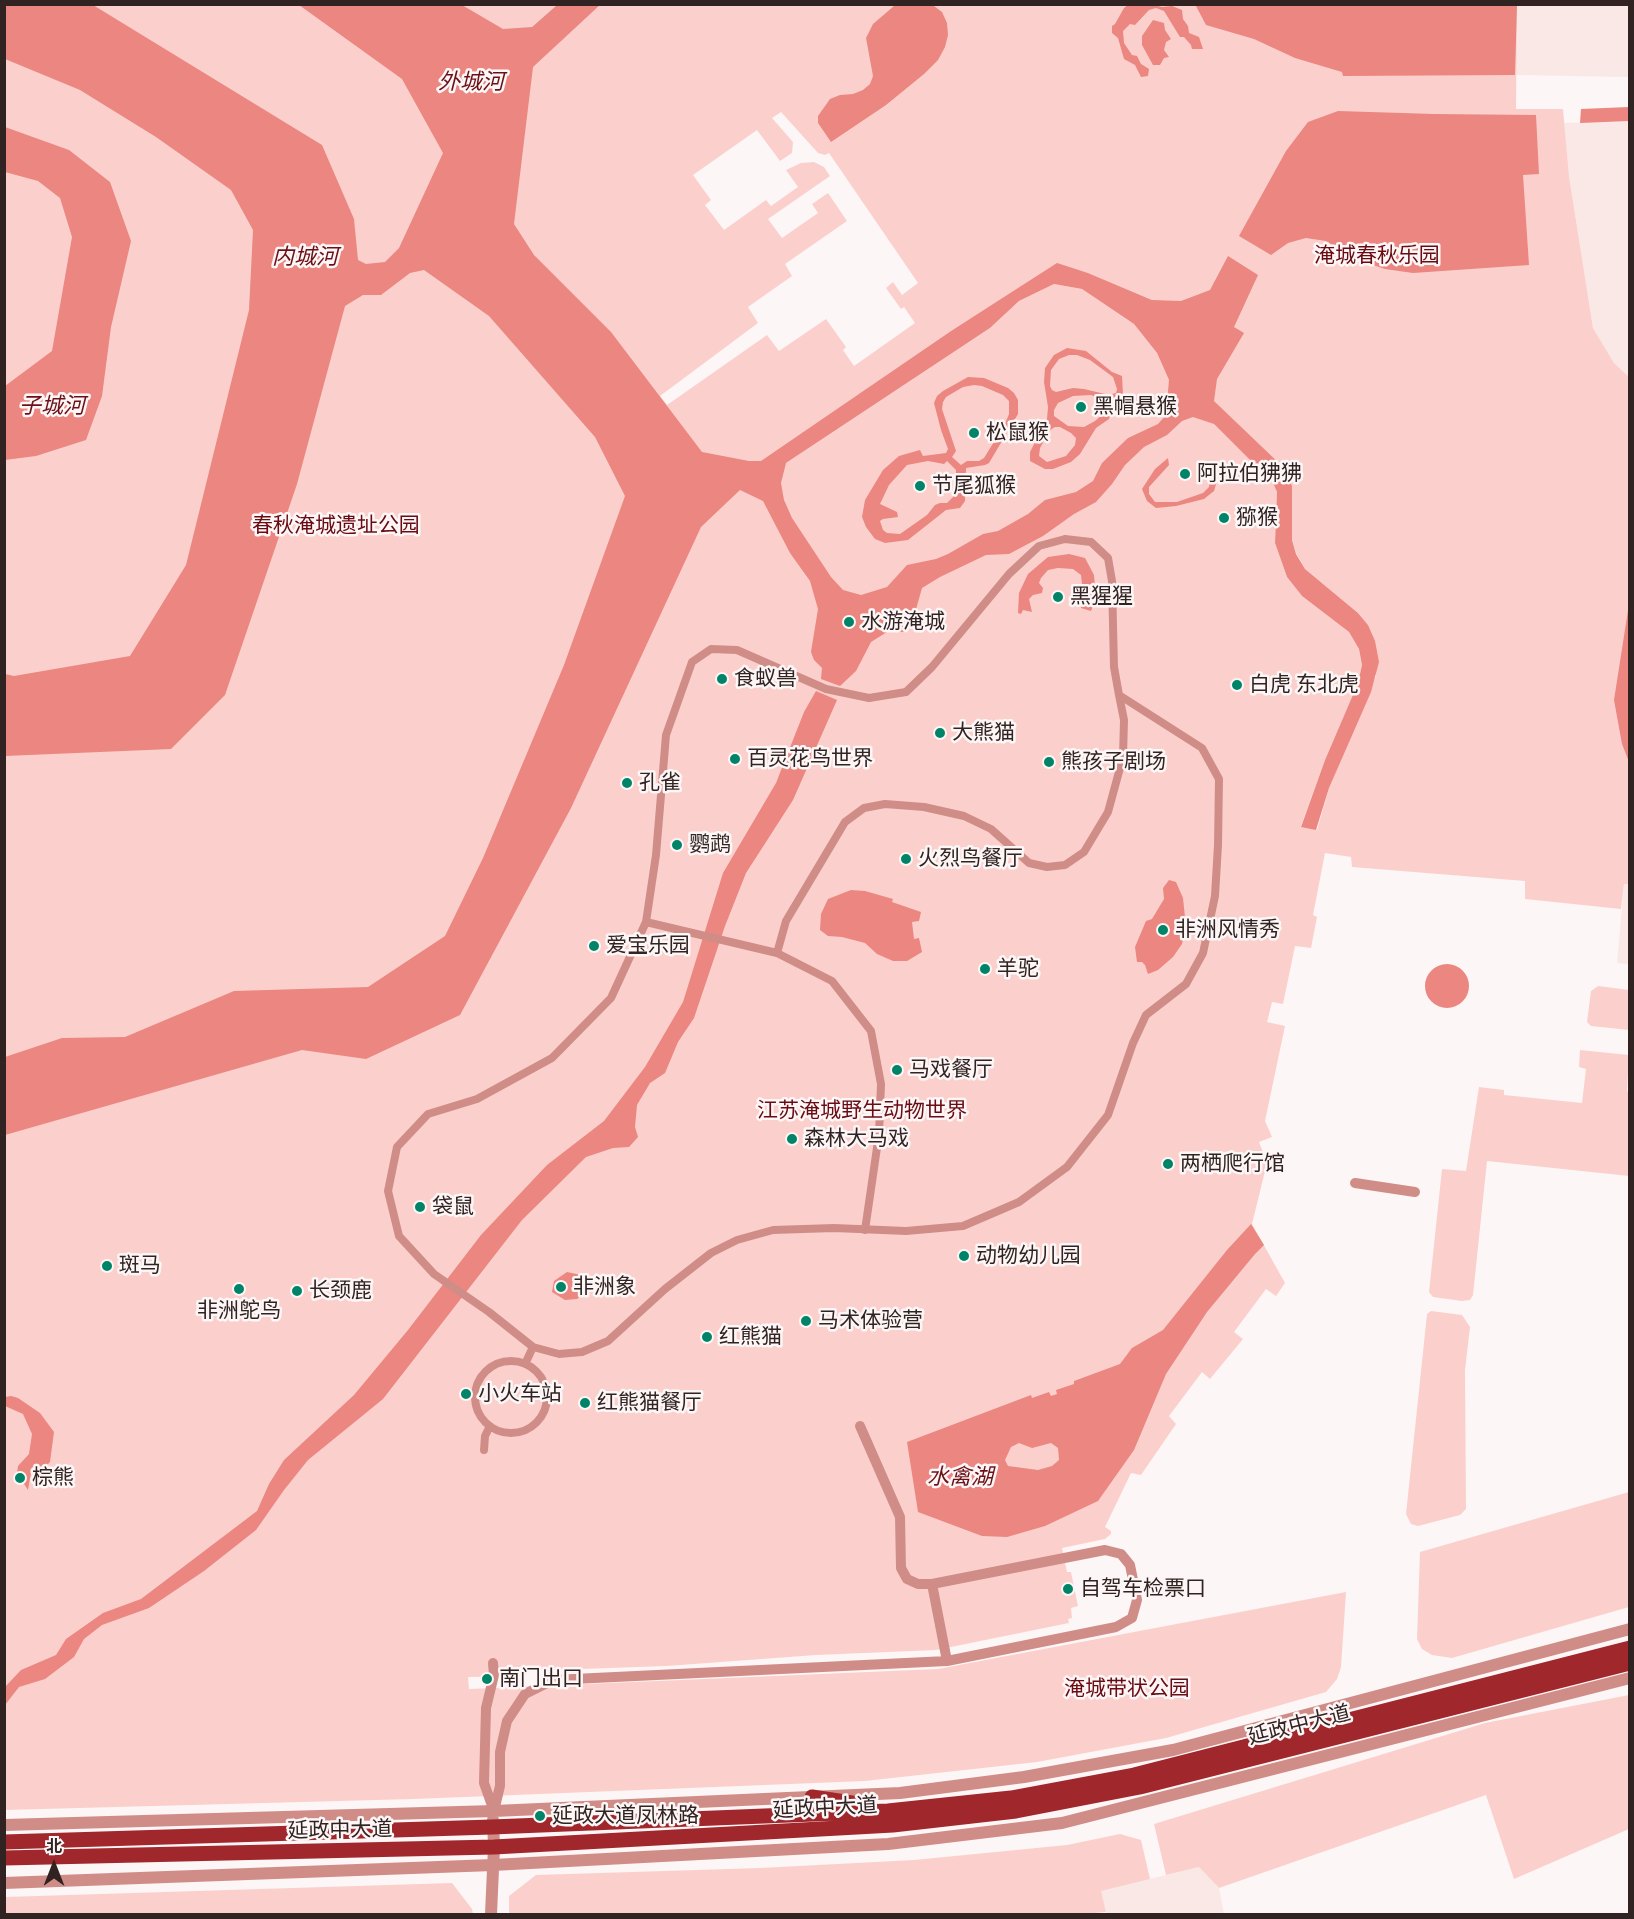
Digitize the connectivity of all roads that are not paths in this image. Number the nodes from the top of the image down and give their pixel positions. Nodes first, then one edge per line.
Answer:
1 (1119, 695) junction
2 (646, 922) junction
3 (777, 952) junction
4 (1354, 1183) dead end
5 (1415, 1192) dead end
6 (865, 1230) junction
7 (533, 1347) junction
8 (525, 1364) junction
9 (490, 1426) junction
10 (860, 1426) dead end
11 (484, 1450) dead end
12 (932, 1584) junction
13 (1629, 1629) edge
14 (1629, 1648) edge
15 (947, 1661) junction
16 (493, 1663) dead end
17 (1629, 1663) edge
18 (1629, 1678) edge
19 (812, 1797) junction
20 (894, 1810) junction
21 (494, 1811) junction
22 (4, 1825) edge
23 (492, 1827) junction
24 (4, 1842) edge
25 (494, 1847) junction
26 (4, 1858) edge
27 (493, 1865) junction
28 (4, 1882) edge
29 (491, 1914) edge

1 - 2 street
1 - 3 street
1 - 6 street
2 - 3 street
2 - 7 street
3 - 6 street
4 - 5 street
6 - 7 street
7 - 8 street
8 - 9 street
8 - 9 street
9 - 11 street
10 - 12 street
12 - 15 street
12 - 15 street
13 - 19 street
14 - 20 main road, 延政中大道
15 - 21 street
16 - 21 street
17 - 25 main road, 延政中大道
18 - 27 street
19 - 20 main road
19 - 21 street
20 - 23 main road, 延政中大道
21 - 22 street
21 - 23 street
23 - 24 main road, 延政中大道
23 - 25 street
25 - 26 main road, 延政中大道
25 - 27 street
27 - 28 street
27 - 29 street

